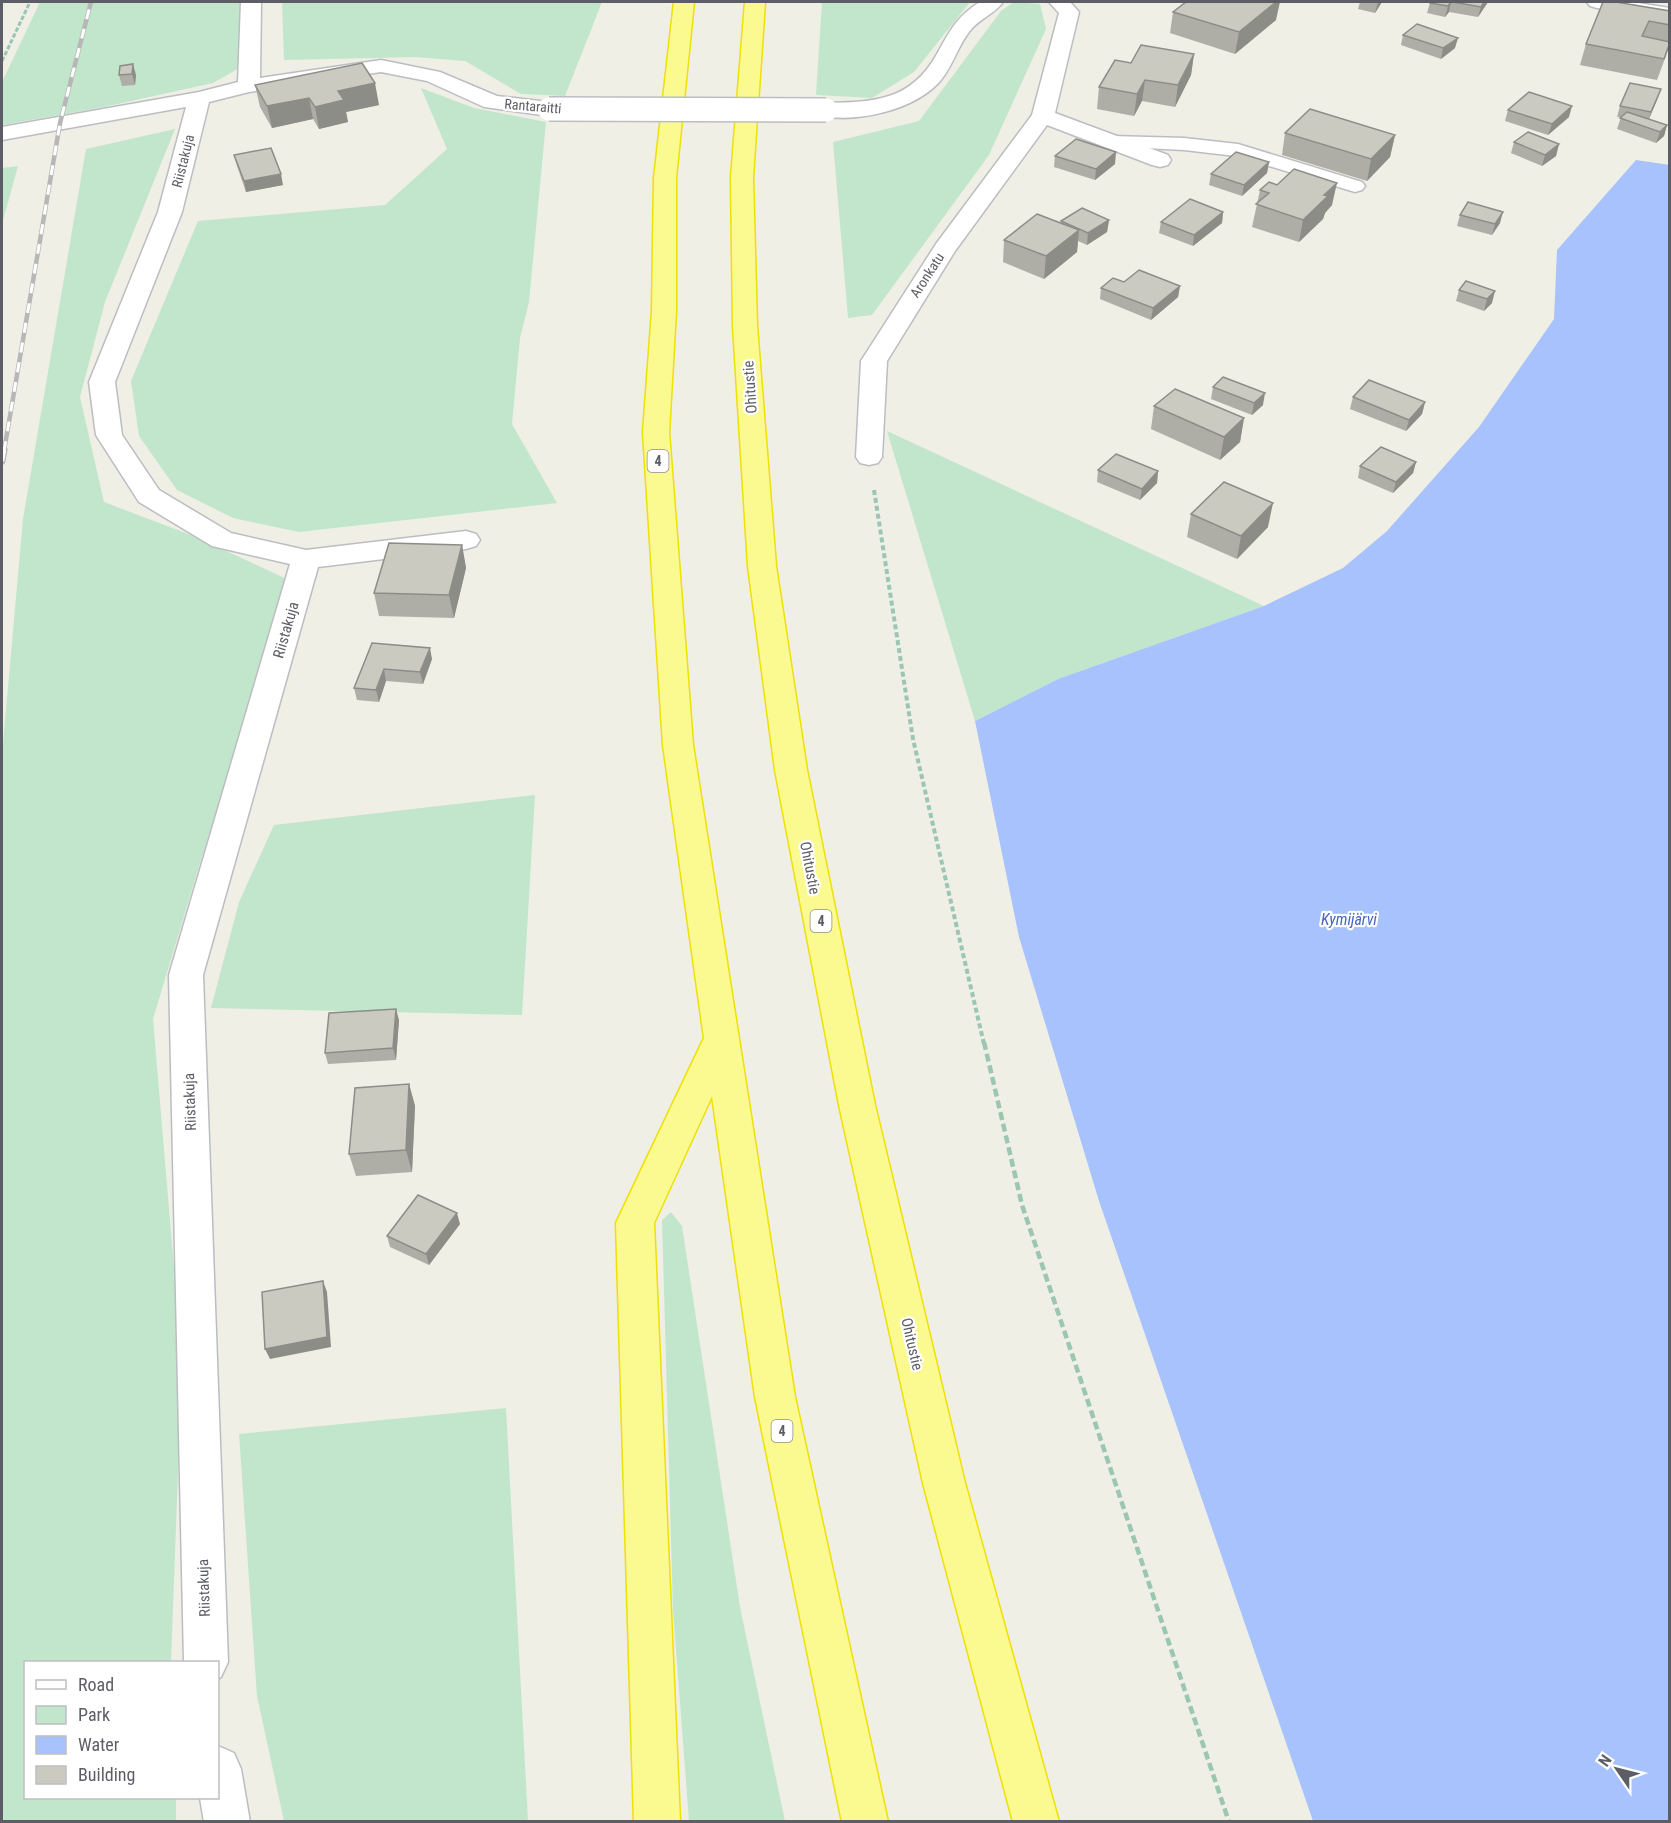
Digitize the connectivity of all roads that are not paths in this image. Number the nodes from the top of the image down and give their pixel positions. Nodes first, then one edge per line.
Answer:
1 (251, 2) edge
2 (684, 2) edge
3 (755, 2) edge
4 (993, 2) edge
5 (1059, 2) edge
6 (1597, 2) edge
7 (1670, 14) edge
8 (249, 86) junction
9 (199, 98) junction
10 (1043, 116) junction
11 (2, 133) edge
12 (1112, 142) junction
13 (1160, 160) dead end
14 (1355, 186) dead end
15 (869, 457) road end
16 (466, 540) dead end
17 (306, 559) junction
18 (722, 1037) junction
19 (206, 1661) edge
20 (219, 1775) edge
21 (227, 1821) edge
22 (657, 1821) edge
23 (865, 1821) edge
24 (1036, 1821) edge

1 - 8 street
2 - 18 highway, 4
3 - 24 highway, Ohitustie / 4
4 - 8 street, Rantaraitti, bridge
5 - 10 street, Aronkatu
6 - 7 street
8 - 9 street, Rantaraitti
9 - 11 street, Rantaraitti
9 - 17 street, Riistakuja
10 - 12 street
10 - 15 street, Aronkatu
12 - 13 street
12 - 14 lane
16 - 17 street, Riistakuja
17 - 19 street, Riistakuja
18 - 22 highway
18 - 23 highway, 4
20 - 21 street

